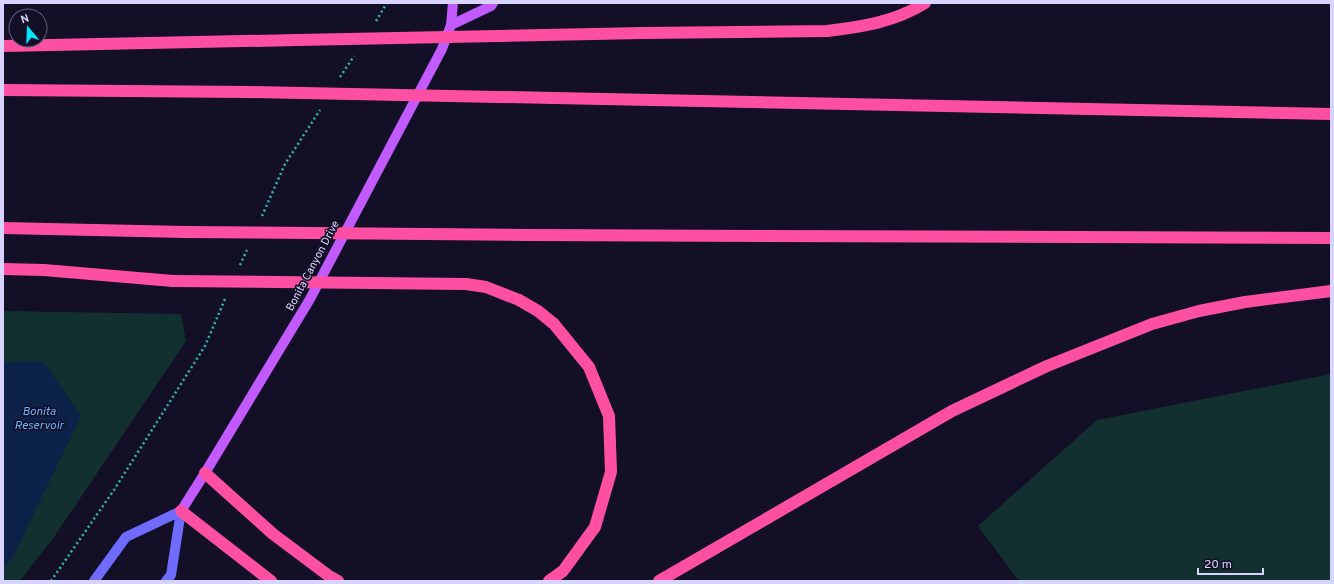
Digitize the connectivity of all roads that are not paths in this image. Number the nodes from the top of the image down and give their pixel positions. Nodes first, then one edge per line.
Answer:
1 (453, 3) edge
2 (493, 3) edge
3 (925, 3) edge
4 (452, 25) junction
5 (3, 46) edge
6 (3, 90) edge
7 (1331, 114) edge
8 (3, 228) edge
9 (1331, 238) edge
10 (3, 270) edge
11 (1331, 291) edge
12 (205, 473) junction
13 (181, 511) junction
14 (94, 581) edge
15 (166, 581) edge
16 (271, 581) edge
17 (338, 581) edge
18 (549, 581) edge
19 (659, 581) edge

1 - 4 main road, Bonita Canyon Drive
2 - 4 main road
3 - 5 highway, bridge
4 - 12 main road, Bonita Canyon Drive
6 - 7 highway, bridge
8 - 9 highway, bridge
10 - 18 highway, bridge
11 - 19 highway
12 - 13 main road, Bonita Canyon Drive
12 - 17 highway
13 - 14 main road
13 - 15 main road, Bonita Canyon Drive
13 - 16 highway

